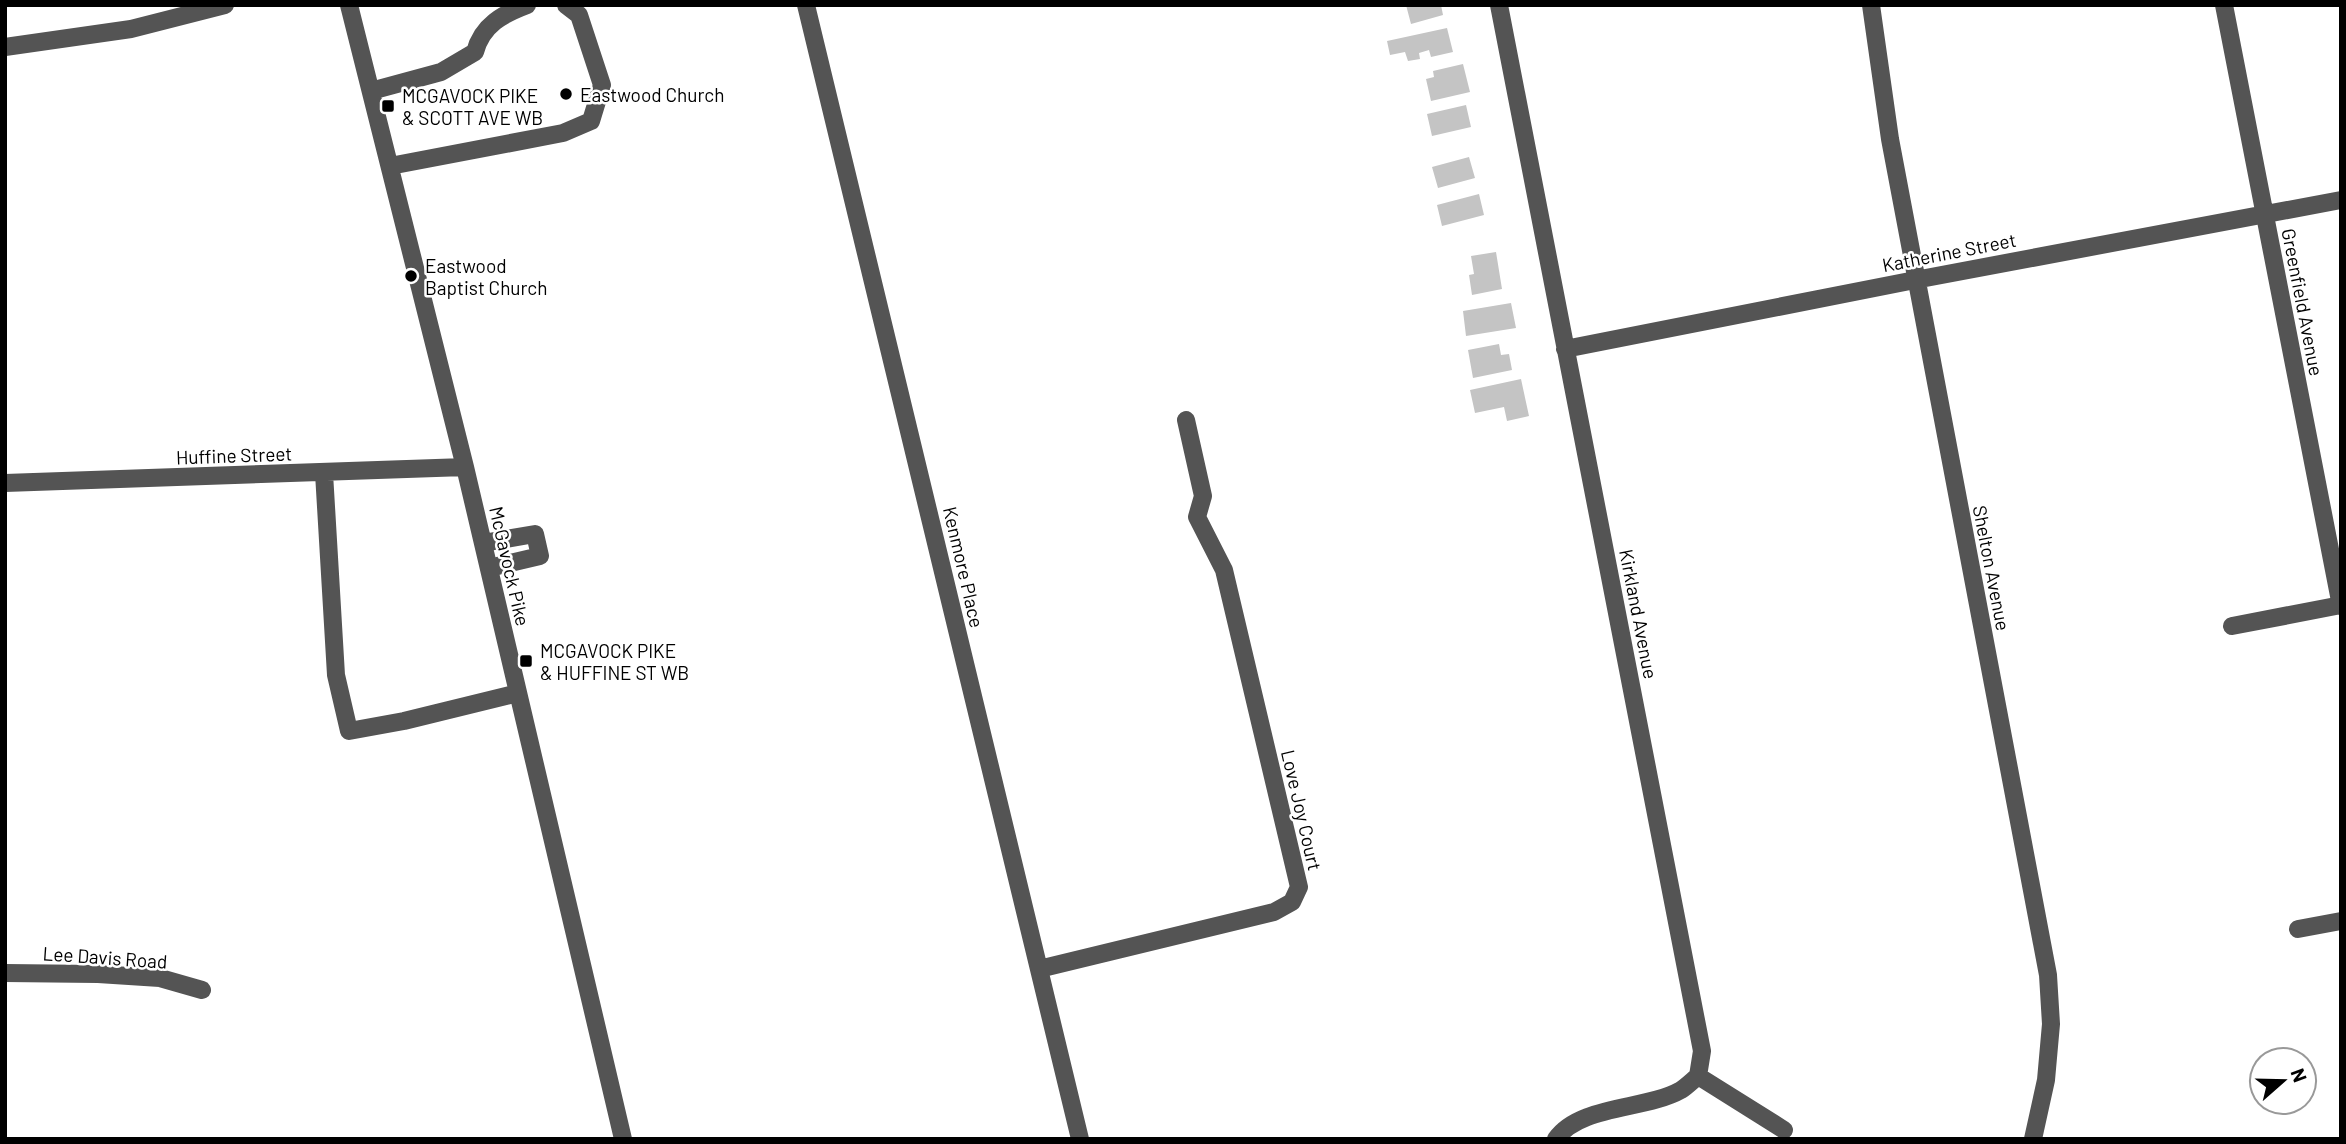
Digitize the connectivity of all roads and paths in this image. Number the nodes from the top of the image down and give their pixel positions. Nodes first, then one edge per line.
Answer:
1 (225, 5) edge
2 (349, 5) edge
3 (527, 5) edge
4 (566, 5) edge
5 (807, 5) edge
6 (1499, 5) edge
7 (1871, 5) edge
8 (2224, 5) edge
9 (5, 47) edge
10 (371, 90) junction
11 (390, 166) junction
12 (2341, 200) edge
13 (2265, 214) junction
14 (1916, 280) junction
15 (1566, 349) junction
16 (1186, 420) dead end
17 (465, 467) junction
18 (324, 473) junction
19 (5, 483) edge
20 (483, 543) junction
21 (489, 568) junction
22 (2341, 606) edge
23 (2232, 626) dead end
24 (518, 694) junction
25 (2341, 920) edge
26 (2298, 929) dead end
27 (1039, 969) junction
28 (5, 973) edge
29 (202, 990) dead end
30 (1698, 1076) junction
31 (1784, 1130) dead end
32 (623, 1139) edge
33 (1080, 1139) edge
34 (1556, 1139) edge
35 (2034, 1139) edge

1 - 9 street
2 - 10 street, McGavock Pike
3 - 10 street
4 - 11 street
5 - 27 street, Kenmore Place
6 - 15 street, Kirkland Avenue
7 - 14 street, Shelton Avenue
8 - 13 street, Greenfield Avenue
10 - 11 street, McGavock Pike
11 - 17 street, McGavock Pike
12 - 13 street, Katherine Street
13 - 14 street, Katherine Street
13 - 22 street, Greenfield Avenue
14 - 15 street, Katherine Street
14 - 35 street, Shelton Avenue
15 - 30 street, Kirkland Avenue
16 - 27 street, Love Joy Court
17 - 18 street, Huffine Street
17 - 20 street, McGavock Pike
18 - 19 street, Huffine Street
18 - 24 street
20 - 21 street, McGavock Pike
20 - 21 street
21 - 24 street, McGavock Pike
22 - 23 street
24 - 32 street, McGavock Pike
25 - 26 street
27 - 33 street, Kenmore Place
28 - 29 street, Lee Davis Road
30 - 31 street
30 - 34 street

